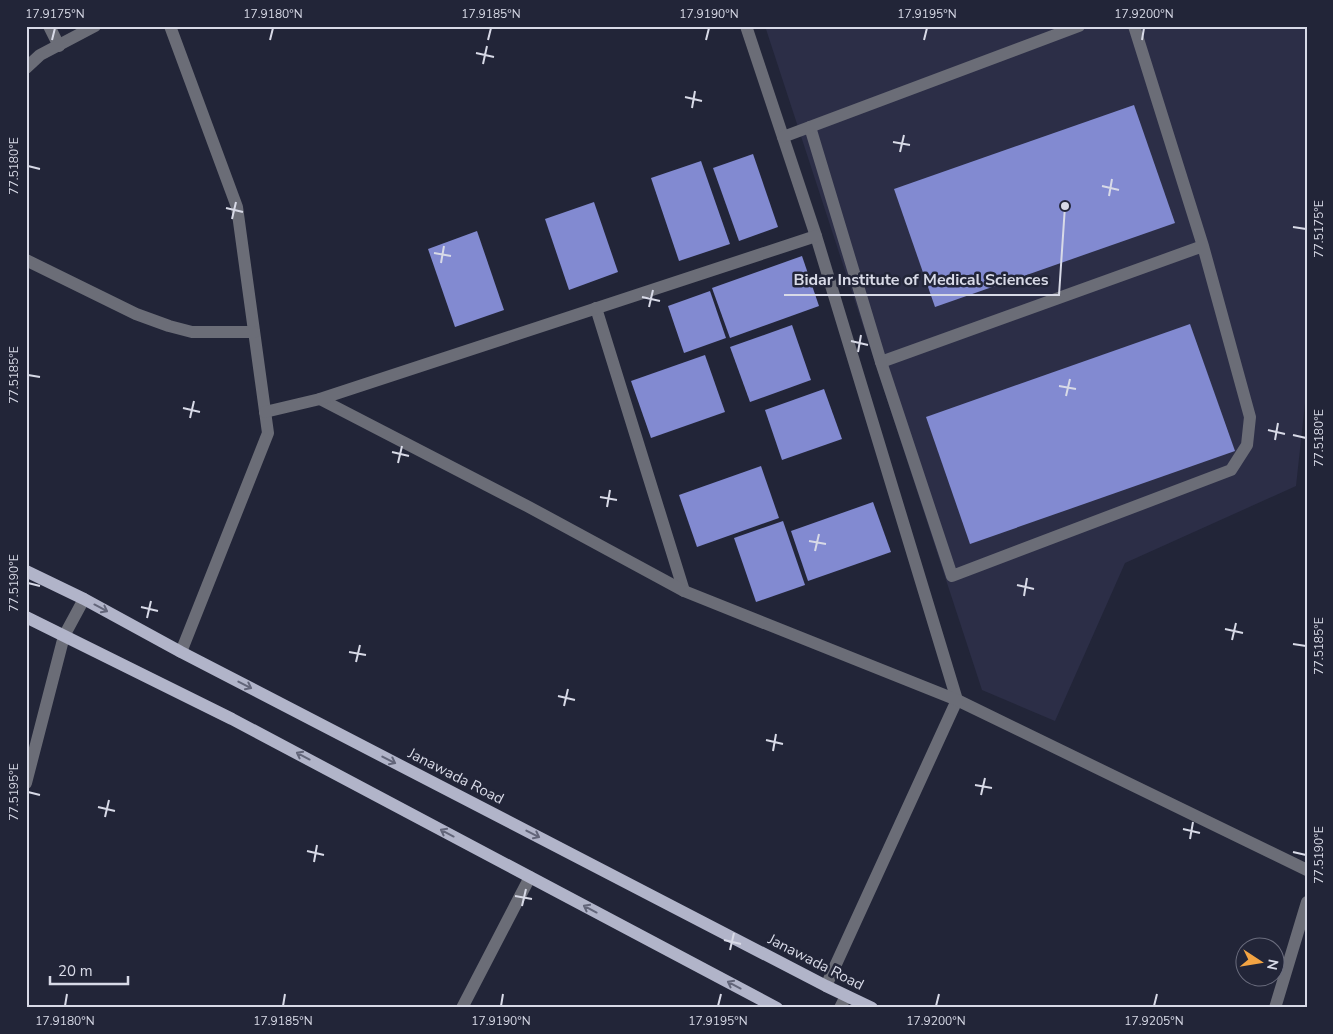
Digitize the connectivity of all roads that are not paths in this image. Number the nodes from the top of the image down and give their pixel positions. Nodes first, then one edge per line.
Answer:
1 (48, 26) edge
2 (95, 26) edge
3 (170, 26) edge
4 (746, 26) edge
5 (1079, 26) edge
6 (1134, 26) edge
7 (59, 46) junction
8 (26, 68) edge
9 (810, 126) junction
10 (783, 137) junction
11 (816, 236) junction
12 (1202, 246) junction
13 (26, 260) edge
14 (596, 308) junction
15 (254, 332) junction
16 (881, 362) junction
17 (320, 399) junction
18 (265, 412) junction
19 (26, 571) edge
20 (684, 591) junction
21 (84, 599) junction
22 (26, 617) edge
23 (64, 636) junction
24 (181, 652) junction
25 (957, 700) junction
26 (31, 746) edge
27 (26, 783) edge
28 (1307, 870) edge
29 (530, 877) junction
30 (1307, 902) edge
31 (826, 986) junction
32 (846, 996) junction
33 (462, 1008) edge
34 (777, 1008) edge
35 (840, 1008) edge
36 (872, 1008) edge
37 (1275, 1008) edge

1 - 7 street
2 - 7 street
3 - 15 street
4 - 10 street
5 - 9 street
6 - 12 street
7 - 8 street
9 - 10 street
9 - 16 street
10 - 11 street
11 - 14 street
11 - 25 street
12 - 16 street
12 - 16 street
13 - 15 street
14 - 17 street
14 - 20 street
15 - 18 street
17 - 18 street
17 - 20 street
18 - 24 street
19 - 21 main road, Janawada Road
20 - 25 street
21 - 23 street
21 -> 24 main road, Janawada Road
22 - 23 main road
23 - 26 street
29 -> 23 main road
24 -> 31 main road, Janawada Road
25 - 28 street
25 - 31 street
26 - 27 street
29 - 33 street
34 -> 29 main road
30 - 37 street
31 - 32 main road, Janawada Road
32 - 35 street
32 - 36 main road, Janawada Road

